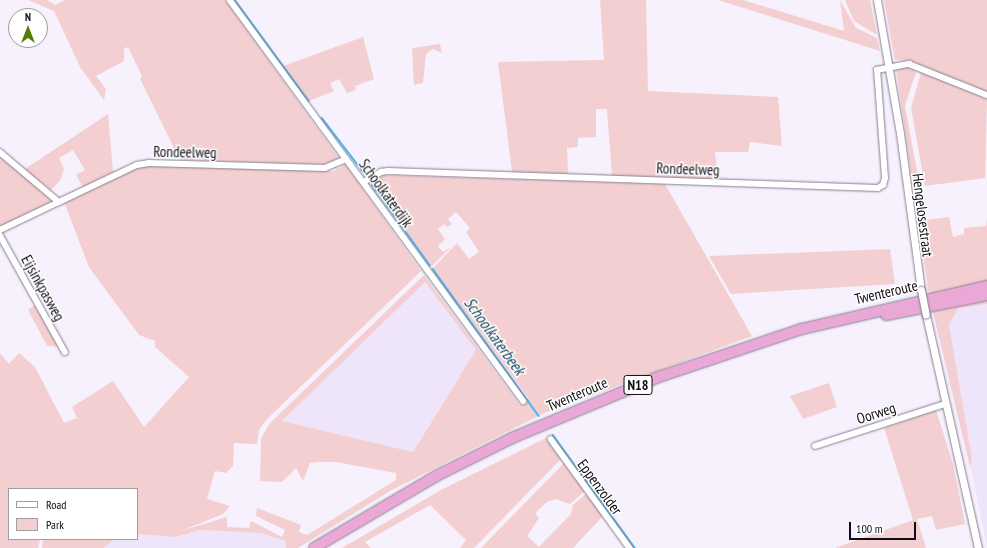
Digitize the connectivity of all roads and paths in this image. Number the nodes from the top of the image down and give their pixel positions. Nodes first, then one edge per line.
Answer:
1 (230, 0) edge
2 (877, 0) edge
3 (889, 67) junction
4 (987, 95) edge
5 (0, 152) edge
6 (346, 159) junction
7 (364, 182) junction
8 (59, 202) junction
9 (0, 230) edge
10 (0, 235) edge
11 (987, 286) edge
12 (987, 295) edge
13 (65, 352) dead end
14 (523, 401) dead end
15 (944, 404) junction
16 (551, 439) dead end
17 (815, 446) dead end
18 (314, 548) edge
19 (325, 548) edge
20 (630, 548) edge
21 (978, 548) edge

1 - 6 street, Schoolkaterdijk
2 - 3 main road, Hengelosestraat
3 - 4 street
3 - 7 street, Rondeelweg
3 - 15 main road, Hengelosestraat, bridge
5 - 8 street
6 - 7 street, Schoolkaterdijk
6 - 8 street, Rondeelweg
7 - 14 street, Schoolkaterdijk
8 - 9 street
10 - 13 street, Eijsinkpasweg
11 - 18 highway, Twenteroute / N18
12 - 19 highway, Twenteroute / N18
15 - 17 street, Oorweg
15 - 21 main road, Hengelosestraat
16 - 20 street, Eppenzolder

